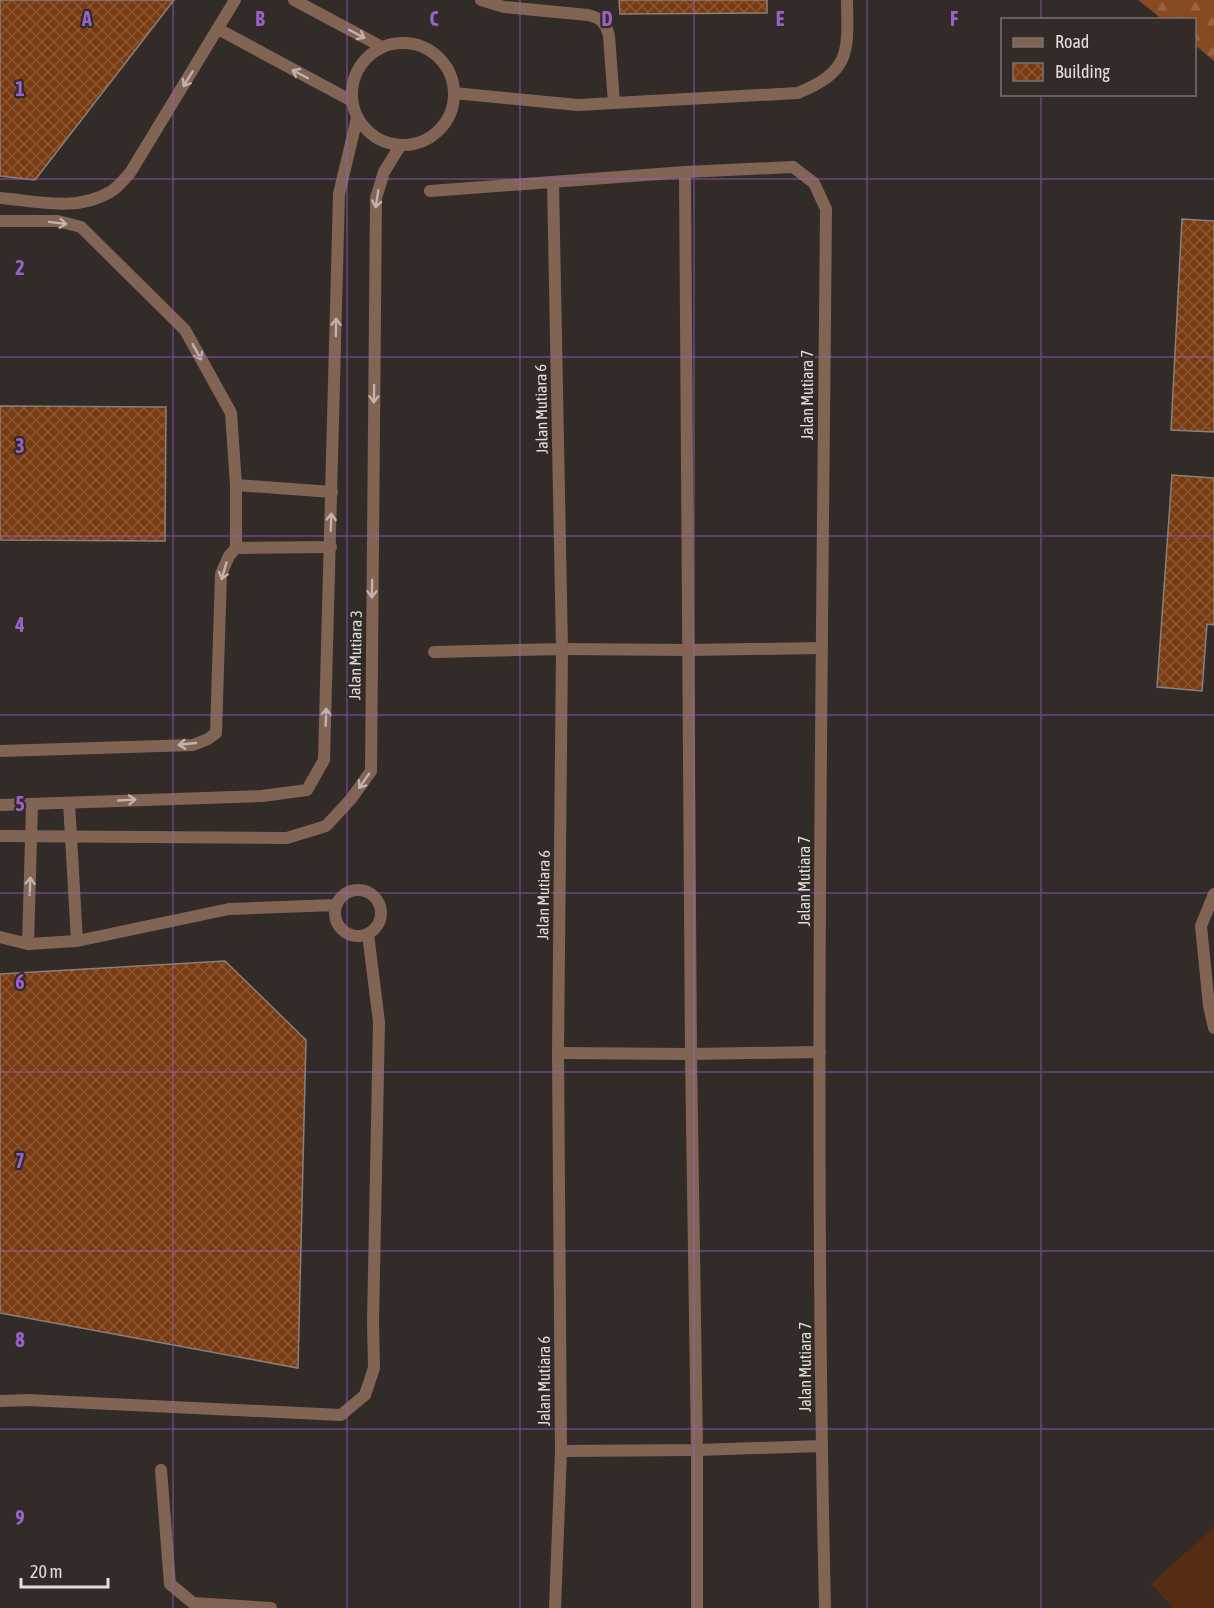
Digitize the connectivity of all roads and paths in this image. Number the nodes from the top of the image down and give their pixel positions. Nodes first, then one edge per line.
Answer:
1 (235, 0) edge
2 (294, 0) edge
3 (481, 0) edge
4 (847, 0) edge
5 (218, 29) junction
6 (382, 47) junction
7 (454, 93) junction
8 (352, 101) junction
9 (614, 104) junction
10 (357, 118) junction
11 (400, 146) junction
12 (684, 172) junction
13 (553, 182) junction
14 (430, 190) dead end
15 (0, 198) edge
16 (0, 221) edge
17 (236, 484) junction
18 (332, 492) junction
19 (330, 547) junction
20 (236, 548) junction
21 (822, 648) junction
22 (562, 649) junction
23 (689, 650) junction
24 (434, 652) dead end
25 (0, 751) edge
26 (69, 803) junction
27 (0, 805) edge
28 (32, 805) junction
29 (70, 835) junction
30 (0, 836) edge
31 (31, 836) junction
32 (1214, 894) edge
33 (336, 905) junction
34 (368, 934) junction
35 (0, 937) edge
36 (77, 941) junction
37 (28, 944) junction
38 (1214, 1028) edge
39 (820, 1052) junction
40 (558, 1053) junction
41 (691, 1054) junction
42 (0, 1401) edge
43 (822, 1446) junction
44 (697, 1450) junction
45 (561, 1451) junction
46 (160, 1470) dead end
47 (271, 1608) edge
48 (555, 1608) edge
49 (697, 1608) edge
50 (825, 1608) edge

1 - 5 street
2 -> 6 street
3 - 9 street
4 - 9 street
8 -> 5 street
5 -> 15 street
6 - 7 street
6 - 8 street
7 - 9 street
7 - 11 street
8 - 10 street
10 - 11 street
18 -> 10 street, Jalan Mutiara 3
11 -> 29 street, Jalan Mutiara 3
12 - 13 street
12 - 21 street, Jalan Mutiara 7
12 - 23 street
13 - 14 street
13 - 22 street, Jalan Mutiara 6
16 -> 17 street
17 - 18 street
17 - 20 street
19 -> 18 street, Jalan Mutiara 3
19 - 20 street
26 -> 19 street, Jalan Mutiara 3
20 -> 25 street
21 - 23 street
21 - 39 street, Jalan Mutiara 7
22 - 23 street
22 - 24 street
22 - 40 street, Jalan Mutiara 6
23 - 41 street
26 - 28 street, Jalan Mutiara 3
26 - 29 street
27 - 28 street, Jalan Mutiara 3
28 - 31 street
29 - 31 street, Jalan Mutiara 3
29 - 36 street
30 - 31 street, Jalan Mutiara 3
37 -> 31 street
32 - 38 street
33 - 34 street
33 - 34 street
33 - 36 street
34 - 42 street
35 - 37 street
36 - 37 street
39 - 41 street
39 - 43 street, Jalan Mutiara 7
40 - 41 street
40 - 45 street, Jalan Mutiara 6
41 - 44 street
43 - 44 street
43 - 50 street, Jalan Mutiara 7
44 - 45 street
44 - 49 street
45 - 48 street, Jalan Mutiara 6
46 - 47 street

